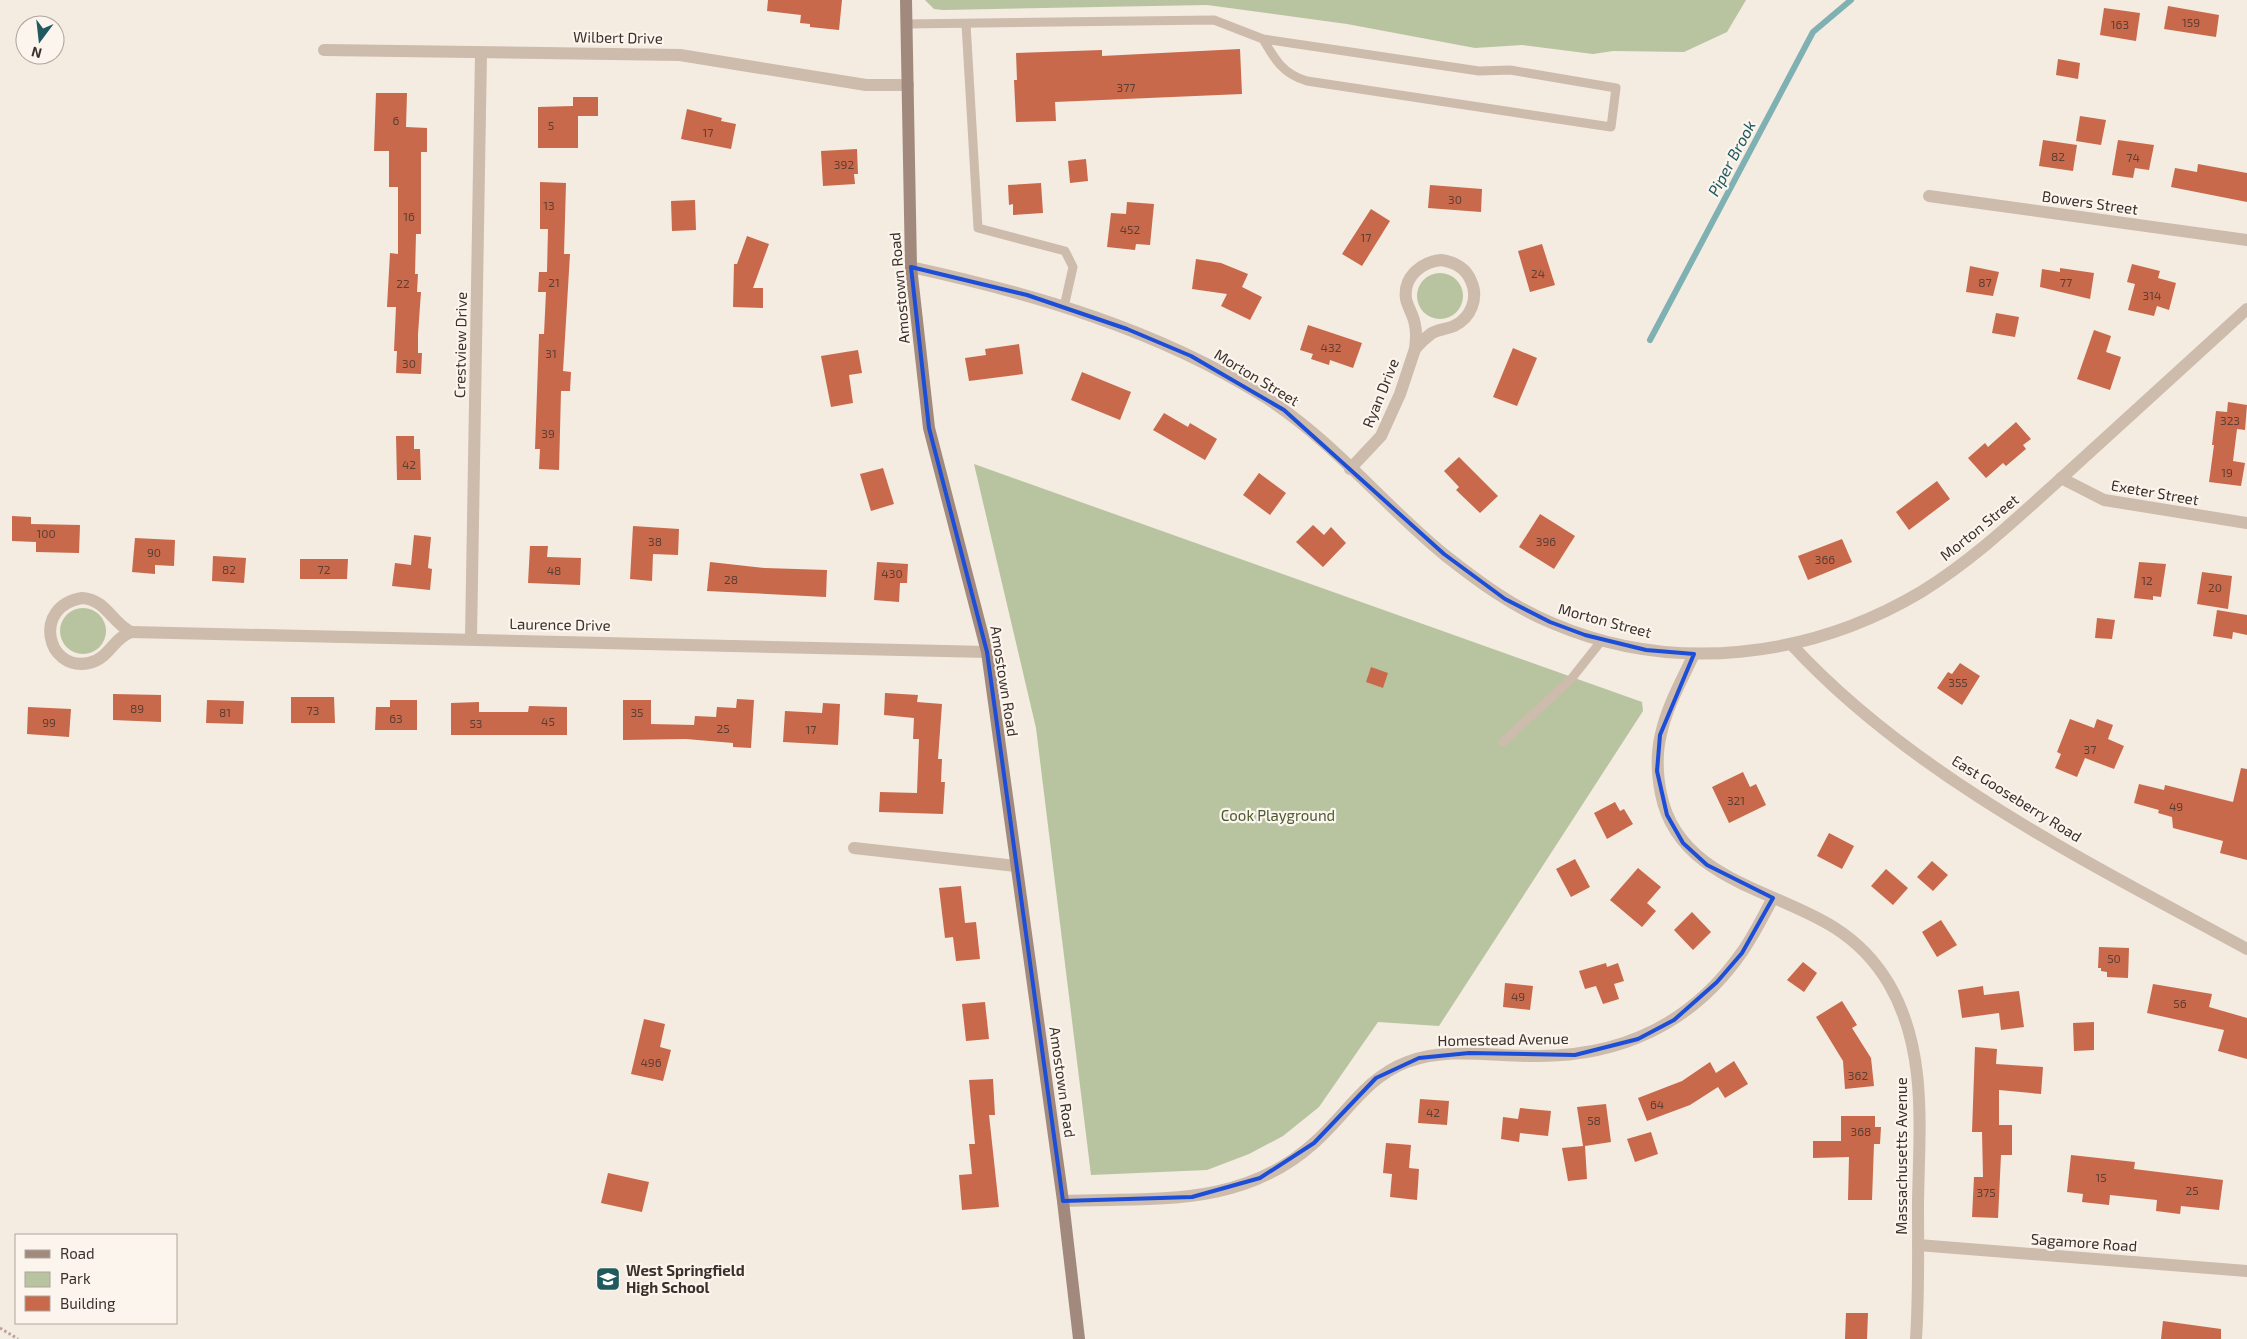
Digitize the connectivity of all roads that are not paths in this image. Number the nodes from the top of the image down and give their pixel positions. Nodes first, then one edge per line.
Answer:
1 (906, 0) edge
2 (906, 24) junction
3 (966, 24) junction
4 (1263, 39) junction
5 (324, 50) dead end
6 (482, 53) junction
7 (908, 85) junction
8 (1929, 196) dead end
9 (2247, 240) edge
10 (911, 267) junction
11 (1064, 307) junction
12 (2247, 309) edge
13 (1415, 349) junction
14 (1350, 469) junction
15 (2061, 478) junction
16 (2247, 524) edge
17 (131, 632) junction
18 (471, 638) junction
19 (1602, 640) junction
20 (1791, 644) junction
21 (987, 652) junction
22 (1694, 654) junction
23 (1503, 742) dead end
24 (854, 848) dead end
25 (1016, 866) junction
26 (1773, 898) junction
27 (2247, 949) edge
28 (1063, 1201) junction
29 (1918, 1245) junction
30 (2247, 1271) edge
31 (1079, 1339) edge
32 (1916, 1339) edge

1 - 2 street, Amostown Road
2 - 3 lane
2 - 7 street, Amostown Road
3 - 4 lane
3 - 11 lane
4 - 4 lane
5 - 6 street, Wilbert Drive
6 - 7 street, Wilbert Drive
6 - 18 street, Crestview Drive
7 - 10 street, Amostown Road
8 - 9 street, Bowers Street
10 - 11 street, Morton Street
10 - 21 street, Amostown Road
11 - 14 street, Morton Street
12 - 15 street, Morton Street
13 - 13 street, Ryan Drive
13 - 14 street, Ryan Drive
14 - 19 street, Morton Street
15 - 16 street, Exeter Street
15 - 20 street, Morton Street
17 - 17 street
17 - 18 street, Laurence Drive
18 - 21 street, Laurence Drive
19 - 22 street, Morton Street
19 - 23 lane
20 - 22 street, Morton Street
20 - 27 street, East Gooseberry Road
21 - 25 street, Amostown Road
22 - 26 street, Massachusetts Avenue
24 - 25 street
25 - 28 street, Amostown Road
26 - 28 street, Homestead Avenue
26 - 29 street, Massachusetts Avenue
28 - 31 street, Amostown Road
29 - 30 street, Sagamore Road
29 - 32 street, Massachusetts Avenue

